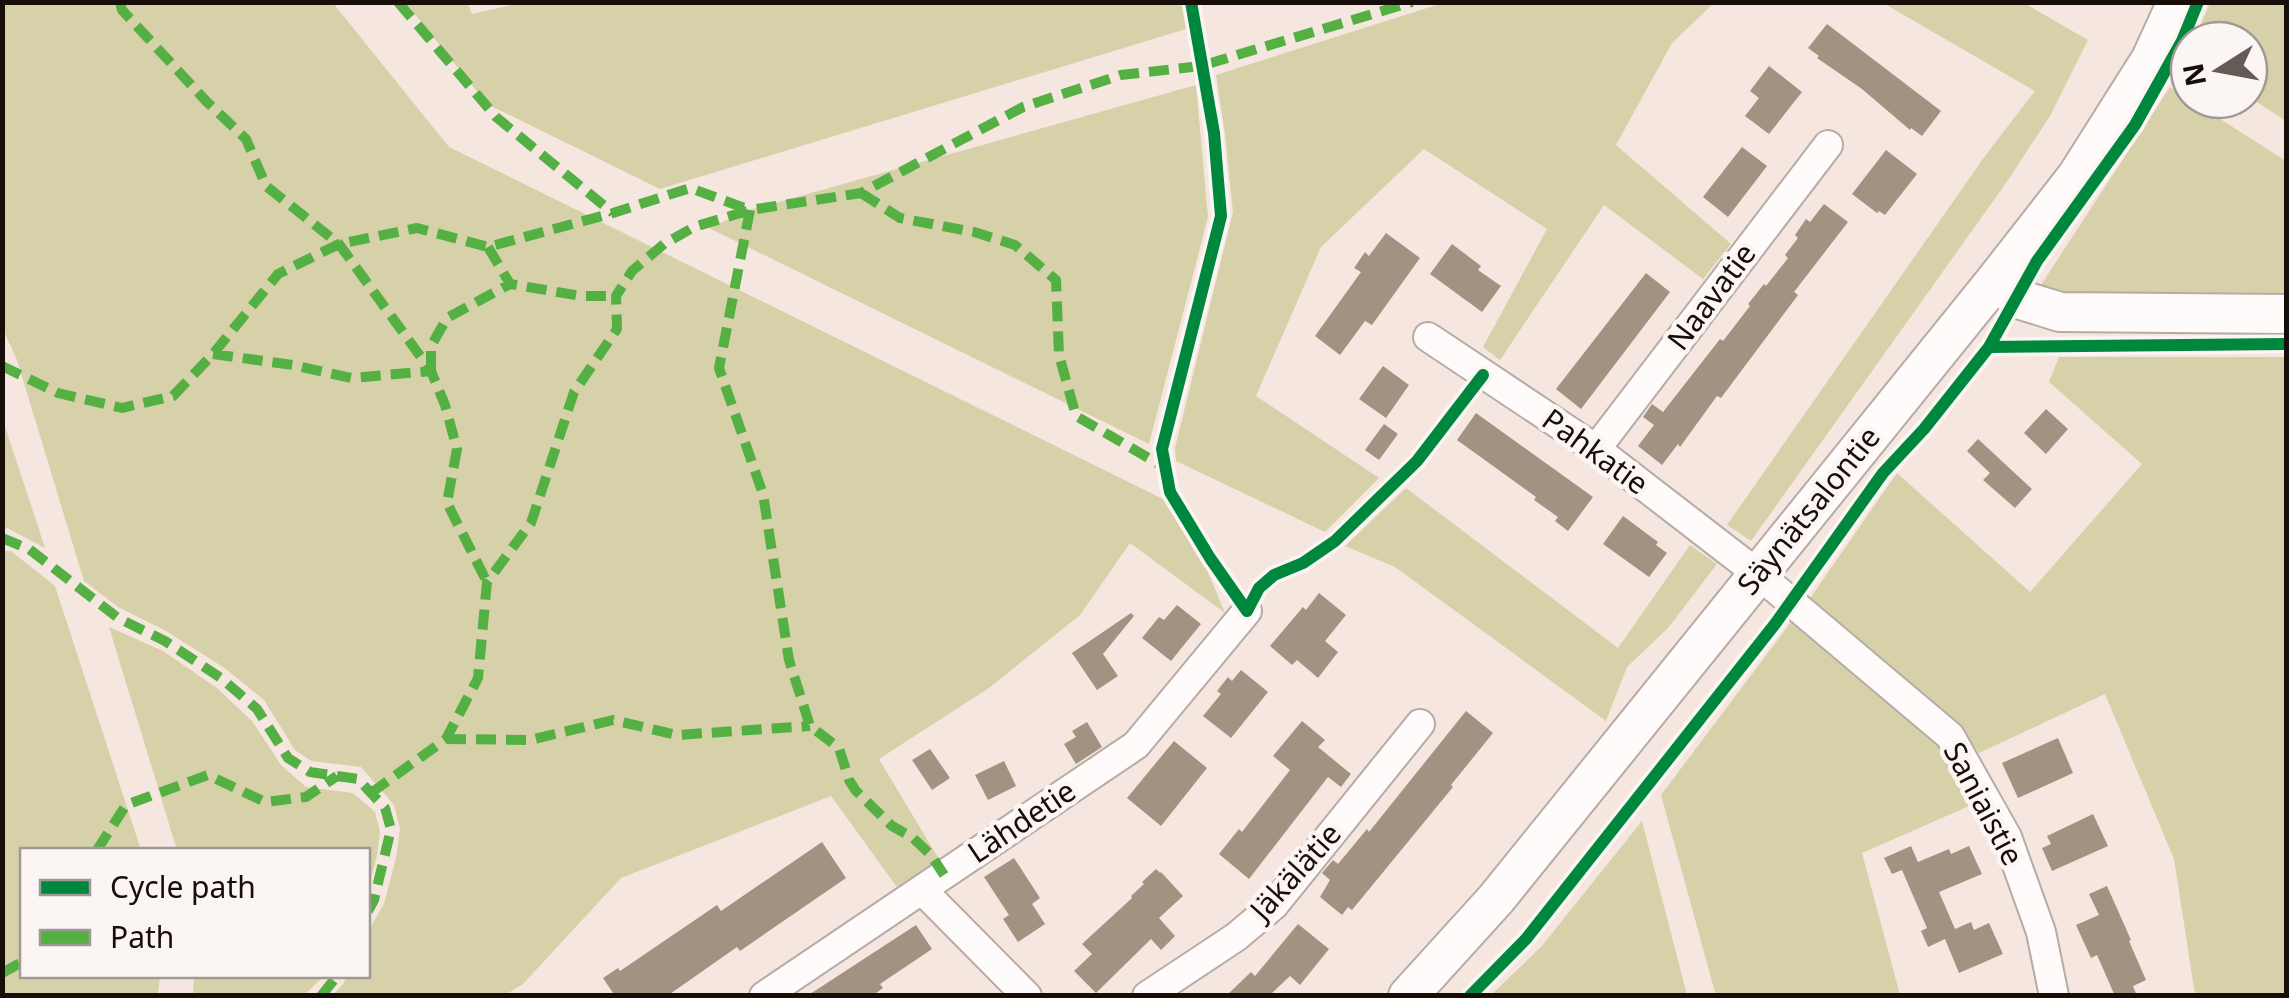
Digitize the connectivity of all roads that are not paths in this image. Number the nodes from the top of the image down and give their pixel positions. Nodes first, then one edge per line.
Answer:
1 (2177, 2) edge
2 (1828, 145) dead end
3 (1995, 281) junction
4 (2286, 314) edge
5 (1428, 337) dead end
6 (1596, 449) junction
7 (1758, 574) junction
8 (1247, 610) dead end
9 (1420, 724) dead end
10 (922, 890) junction
11 (764, 996) edge
12 (1026, 996) edge
13 (1147, 996) edge
14 (1408, 996) edge
15 (2054, 996) edge

1 - 3 main road, Säynätsalontie
2 - 6 street, Naavatie
3 - 4 main road
3 - 7 main road, Säynätsalontie
5 - 6 street, Pahkatie
6 - 7 street, Pahkatie
7 - 14 main road, Säynätsalontie
7 - 15 street, Saniaistie
8 - 10 street, Lähdetie
9 - 13 street, Jäkälätie
10 - 11 street, Lähdetie
10 - 12 street

